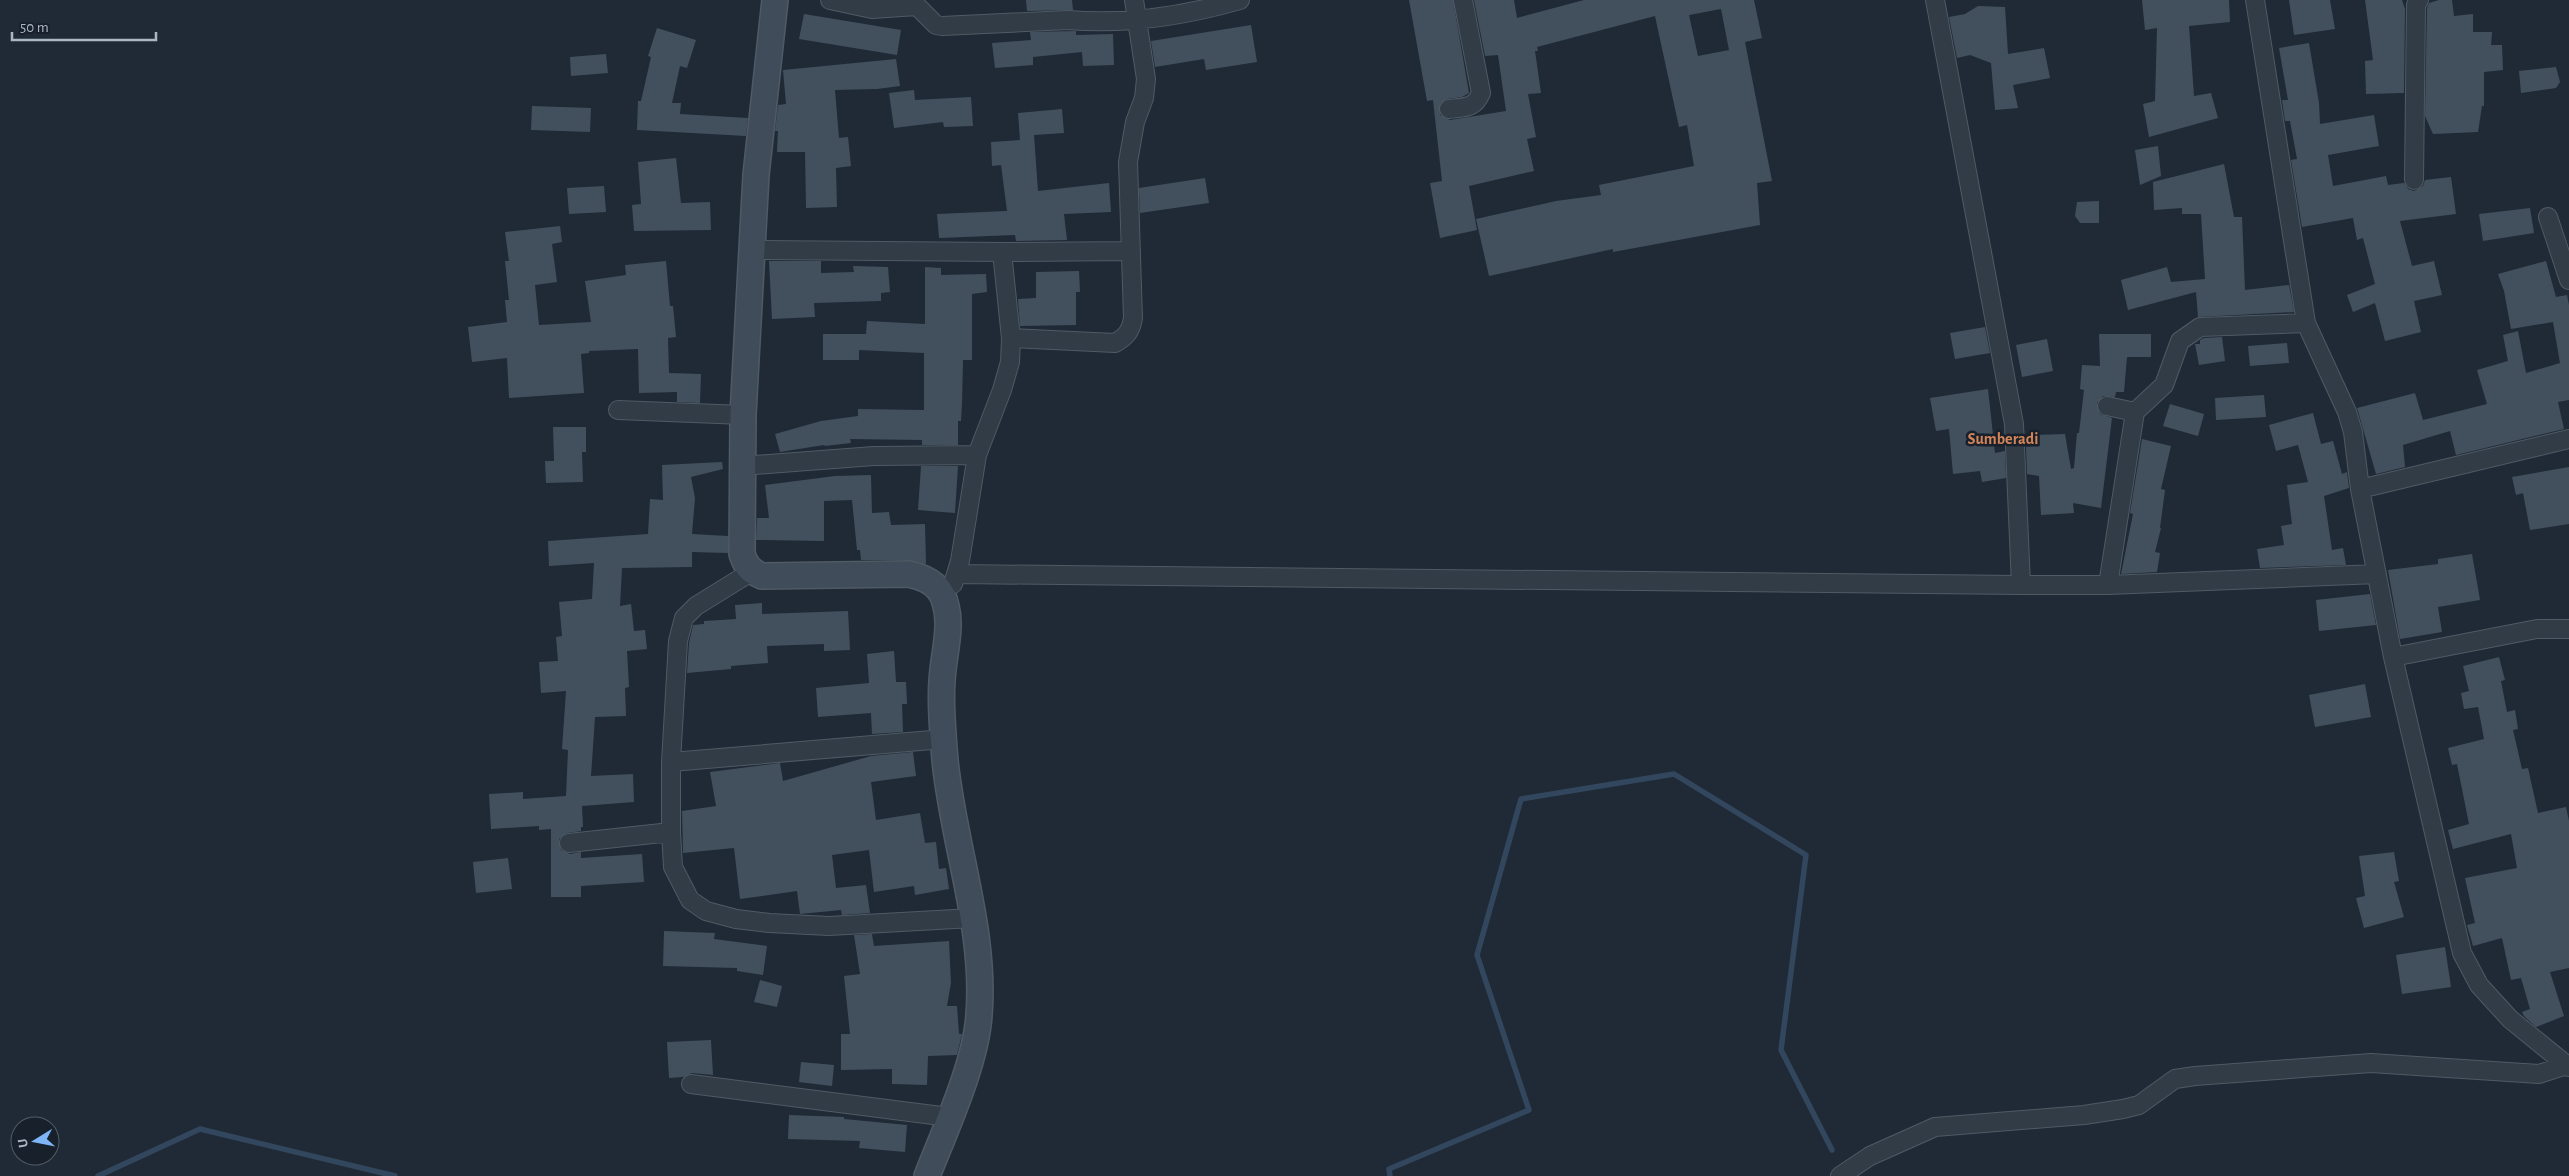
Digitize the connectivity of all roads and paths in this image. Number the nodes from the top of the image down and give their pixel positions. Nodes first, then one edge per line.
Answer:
1 (775, 0) edge
2 (830, 0) edge
3 (1134, 0) edge
4 (1240, 0) edge
5 (1463, 0) edge
6 (1935, 0) edge
7 (2255, 0) edge
8 (2419, 0) edge
9 (1137, 20) junction
10 (1449, 109) dead end
11 (2414, 180) dead end
12 (2548, 217) dead end
13 (753, 250) junction
14 (1131, 251) junction
15 (1002, 252) junction
16 (2569, 280) edge
17 (2306, 323) junction
18 (1011, 338) junction
19 (2107, 406) dead end
20 (618, 410) dead end
21 (2135, 412) junction
22 (744, 415) junction
23 (2569, 439) edge
24 (977, 455) junction
25 (742, 466) junction
26 (2360, 489) junction
27 (751, 572) junction
28 (957, 574) junction
29 (2377, 574) junction
30 (2021, 585) junction
31 (2108, 585) junction
32 (943, 596) junction
33 (2569, 629) edge
34 (2393, 657) junction
35 (944, 738) junction
36 (671, 762) junction
37 (670, 832) junction
38 (569, 843) dead end
39 (973, 918) junction
40 (2568, 1066) edge
41 (691, 1084) dead end
42 (949, 1117) junction
43 (926, 1176) edge
44 (1840, 1176) edge

1 - 13 street
2 - 9 street
3 - 9 street
4 - 9 street
5 - 10 street
6 - 30 street
7 - 17 street
8 - 11 street
9 - 14 street
12 - 16 street
13 - 15 street
13 - 22 street
14 - 15 street
14 - 18 street
15 - 18 street
17 - 21 street
17 - 26 street
18 - 24 street
19 - 21 street
20 - 22 street
21 - 31 street
22 - 25 street
23 - 26 street
24 - 25 street
24 - 28 street
25 - 27 street
26 - 29 street
27 - 32 street
27 - 36 street
28 - 30 street
28 - 32 street
29 - 31 street
29 - 34 street
30 - 31 street
32 - 35 street
33 - 34 street
34 - 40 street
35 - 36 street
35 - 39 street
36 - 37 street
37 - 38 street
37 - 39 street
39 - 42 street
40 - 44 street
41 - 42 street
42 - 43 street

